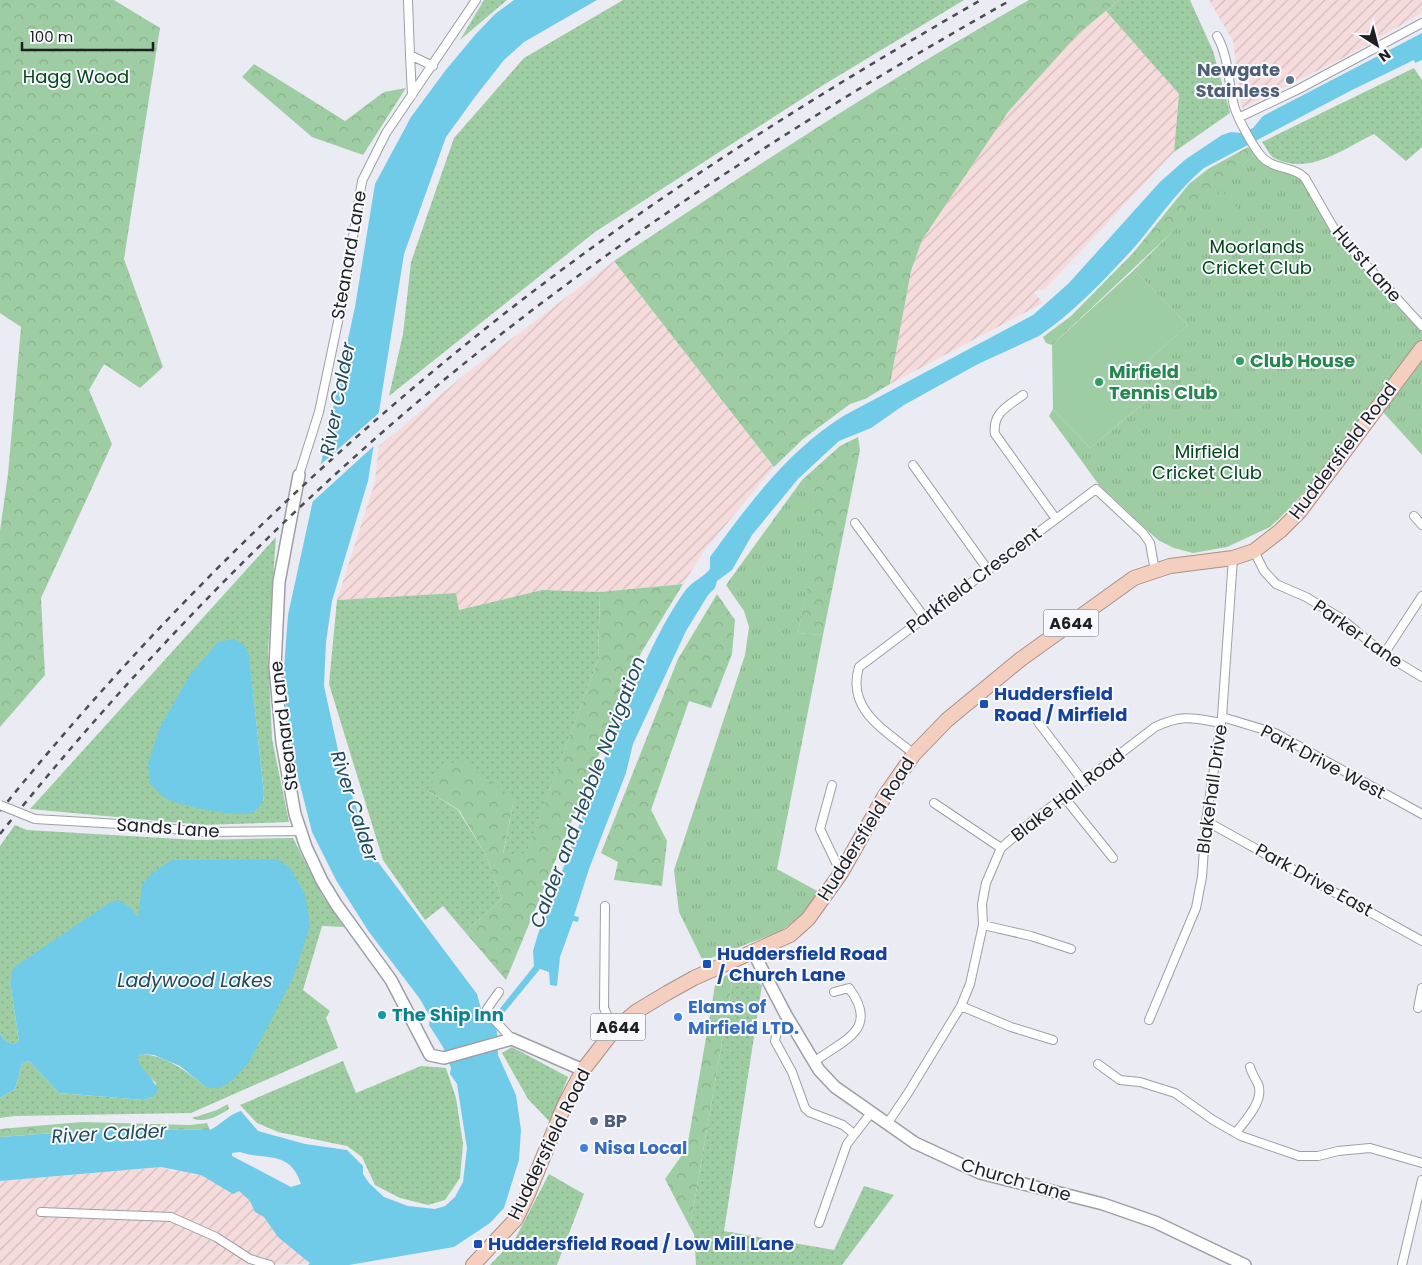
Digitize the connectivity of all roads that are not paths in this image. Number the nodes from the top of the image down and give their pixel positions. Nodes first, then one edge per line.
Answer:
1 (408, 0) edge
2 (476, 0) edge
3 (1422, 23) edge
4 (1217, 36) dead end
5 (410, 55) junction
6 (433, 66) junction
7 (412, 95) junction
8 (1241, 121) junction
9 (1422, 326) edge
10 (1422, 348) edge
11 (1023, 395) dead end
12 (913, 465) dead end
13 (299, 475) joint
14 (1414, 516) dead end
15 (1056, 519) junction
16 (855, 523) dead end
17 (1422, 525) edge
18 (1254, 551) junction
19 (1233, 558) junction
20 (988, 570) junction
21 (1155, 571) junction
22 (1422, 596) edge
23 (924, 618) junction
24 (1384, 654) junction
25 (1422, 677) edge
26 (1222, 720) junction
27 (1038, 722) dead end
28 (914, 754) junction
29 (1083, 781) junction
30 (832, 785) dead end
31 (1064, 797) junction
32 (934, 804) dead end
33 (0, 805) edge
34 (1422, 814) edge
35 (1206, 821) junction
36 (300, 831) junction
37 (1002, 848) junction
38 (1113, 858) dead end
39 (841, 873) junction
40 (605, 906) dead end
41 (983, 925) junction
42 (1422, 941) edge
43 (1072, 949) dead end
44 (753, 952) junction
45 (1422, 988) edge
46 (499, 992) dead end
47 (834, 992) dead end
48 (961, 1006) junction
49 (1418, 1008) dead end
50 (1148, 1020) dead end
51 (790, 1023) junction
52 (614, 1030) junction
53 (507, 1040) junction
54 (1053, 1040) dead end
55 (814, 1062) junction
56 (1098, 1064) dead end
57 (1250, 1067) dead end
58 (582, 1070) junction
59 (872, 1113) junction
60 (887, 1124) junction
61 (1236, 1133) junction
62 (854, 1134) junction
63 (1422, 1163) edge
64 (1422, 1180) edge
65 (42, 1212) dead end
66 (819, 1223) dead end
67 (270, 1265) edge
68 (473, 1265) edge
69 (1245, 1265) edge
70 (1402, 1265) edge

1 - 5 street
2 - 6 street, Steanard Lane
3 - 8 street
4 - 8 street, Hurst Lane
5 - 6 street
5 - 7 street
6 - 7 street, Steanard Lane
7 - 13 street, Steanard Lane
8 - 9 street, Hurst Lane
10 - 18 highway, Huddersfield Road / A644
11 - 15 street
12 - 20 street
13 - 36 street, Steanard Lane
14 - 17 street
15 - 20 street, Parkfield Crescent
15 - 21 street, Parkfield Crescent
16 - 23 street
18 - 19 highway, Huddersfield Road / A644
18 - 24 street, Parker Lane
19 - 21 highway, Huddersfield Road / A644
19 - 26 street, Blakehall Drive
20 - 23 street, Parkfield Crescent
21 - 28 highway, Huddersfield Road / A644
22 - 24 street
23 - 28 street, Parkfield Crescent
24 - 25 street, Parker Lane
26 - 29 street, Blake Hall Road
26 - 34 street, Park Drive West
26 - 35 street, Blakehall Drive
27 - 29 street
28 - 39 highway, Huddersfield Road / A644
29 - 31 street, Blake Hall Road
30 - 39 street
31 - 37 street, Blake Hall Road
31 - 38 street
32 - 37 street
33 - 36 street, Sands Lane, bridge
35 - 42 street, Park Drive East
35 - 50 street, Blakehall Drive
36 - 53 street, Steanard Lane
37 - 41 street, Blake Hall Road
39 - 44 highway, Huddersfield Road / A644
40 - 52 street
41 - 43 street
41 - 48 street, Blake Hall Road
44 - 51 street, Church Lane
44 - 52 highway, Huddersfield Road / A644
45 - 49 street
46 - 53 street
47 - 55 street
48 - 54 street
48 - 60 street, Blake Hall Road
51 - 55 street, Church Lane
51 - 62 street
52 - 58 highway, Huddersfield Road / A644
53 - 58 street
55 - 59 street, Church Lane
56 - 61 street
57 - 61 street
58 - 68 highway, Huddersfield Road / A644
59 - 60 street, Church Lane
59 - 62 street
60 - 69 street, Church Lane
61 - 63 street
62 - 66 street
64 - 70 street
65 - 67 street

